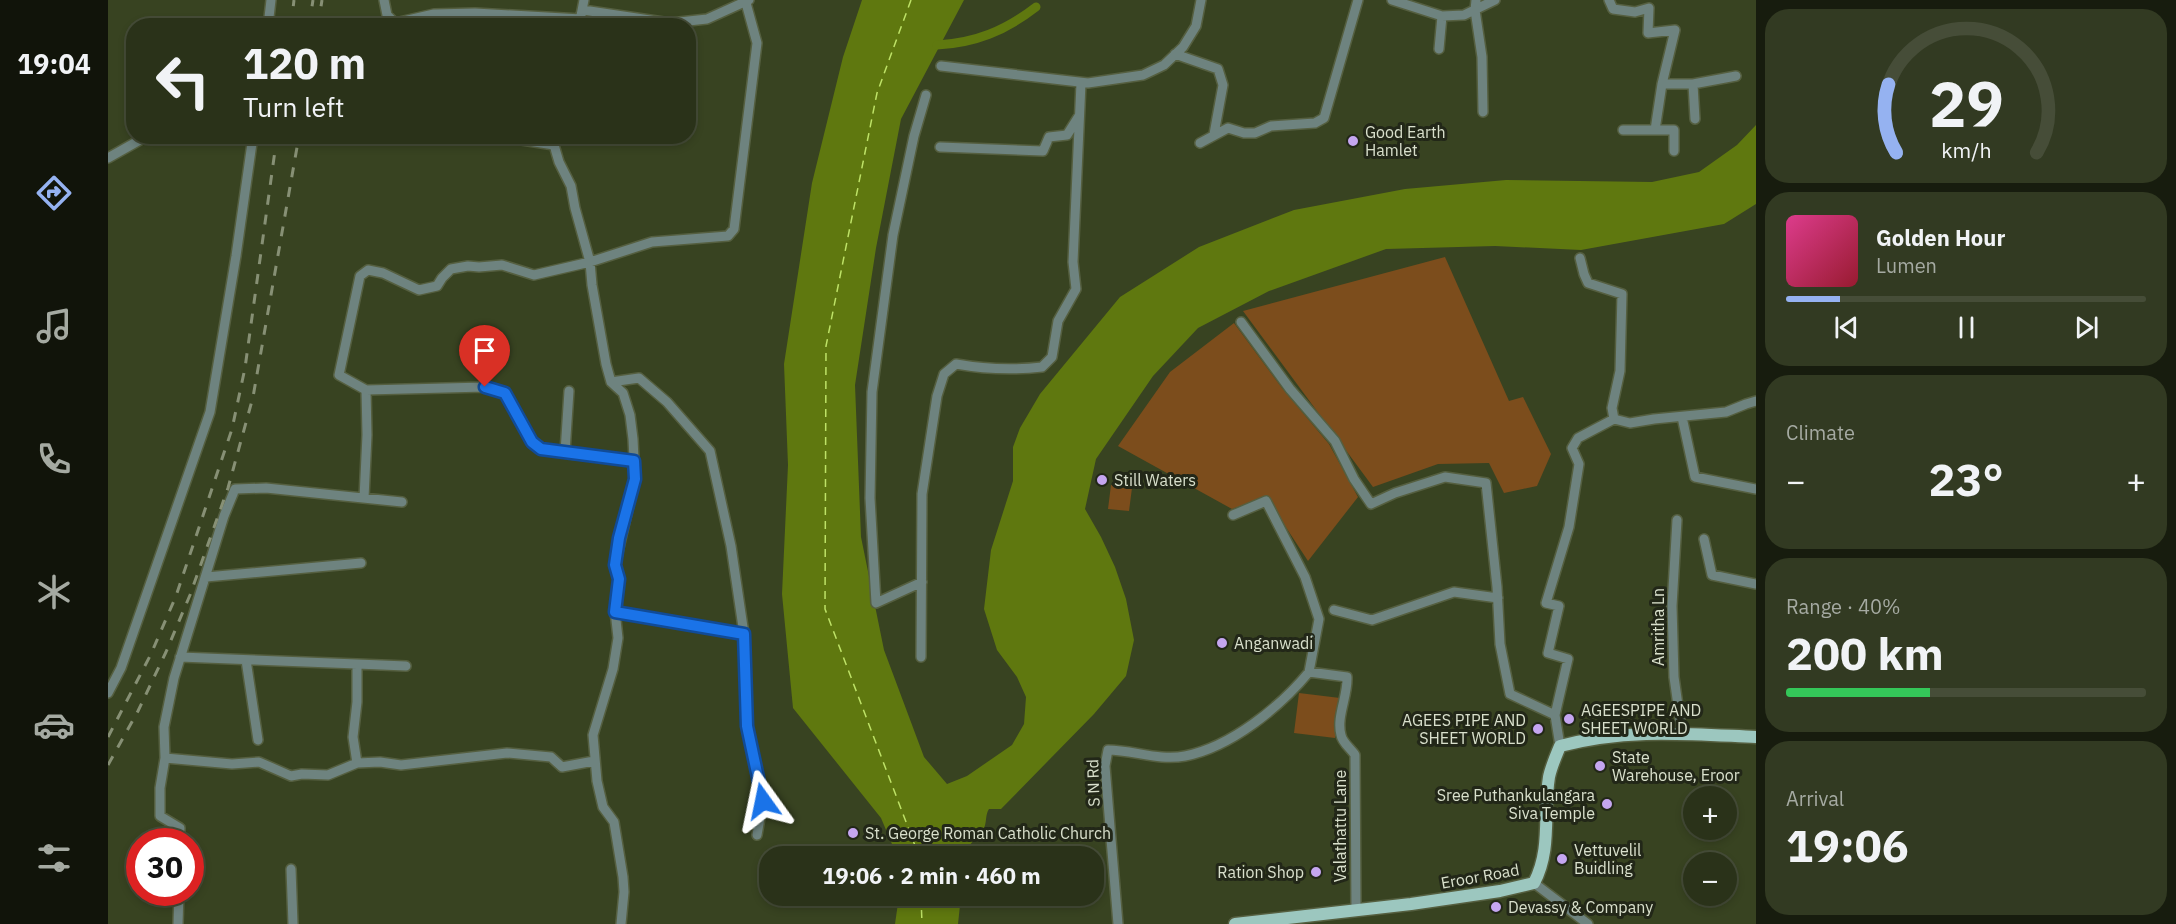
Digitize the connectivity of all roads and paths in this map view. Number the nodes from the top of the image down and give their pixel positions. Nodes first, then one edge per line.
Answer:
1 (271, 0) edge
2 (384, 0) edge
3 (584, 0) edge
4 (1201, 0) edge
5 (1358, 0) edge
6 (1392, 0) edge
7 (1495, 0) edge
8 (1609, 0) edge
9 (748, 1) edge
10 (1476, 5) edge
11 (1442, 16) junction
12 (269, 18) edge
13 (390, 18) edge
14 (414, 18) edge
15 (581, 18) edge
16 (696, 20) edge
17 (1439, 49) dead end
18 (1175, 54) junction
19 (941, 66) dead end
20 (1736, 76) dead end
21 (1081, 82) junction
22 (1662, 84) junction
23 (1693, 84) junction
24 (926, 95) dead end
25 (1483, 112) dead end
26 (1079, 116) junction
27 (1695, 119) dead end
28 (1623, 130) dead end
29 (1655, 130) junction
30 (1214, 134) junction
31 (1200, 143) dead end
32 (133, 144) edge
33 (252, 144) edge
34 (555, 144) edge
35 (940, 147) dead end
36 (1674, 151) dead end
37 (108, 158) edge
38 (1580, 258) dead end
39 (591, 262) junction
40 (1241, 322) dead end
41 (611, 382) junction
42 (366, 390) junction
43 (569, 391) dead end
44 (1756, 401) edge
45 (1682, 417) junction
46 (1614, 419) junction
47 (565, 452) junction
48 (634, 461) junction
49 (1756, 489) edge
50 (364, 498) junction
51 (402, 502) dead end
52 (1233, 515) dead end
53 (1677, 520) dead end
54 (1704, 539) dead end
55 (360, 563) dead end
56 (206, 577) junction
57 (922, 582) junction
58 (1756, 584) edge
59 (1498, 598) junction
60 (1334, 610) dead end
61 (615, 612) junction
62 (744, 634) junction
63 (180, 657) junction
64 (921, 657) dead end
65 (246, 660) junction
66 (357, 664) junction
67 (406, 666) dead end
68 (1310, 672) junction
69 (109, 689) edge
70 (1555, 715) junction
71 (1685, 734) junction
72 (1756, 737) edge
73 (258, 740) dead end
74 (1560, 746) junction
75 (165, 758) junction
76 (594, 762) junction
77 (357, 763) junction
78 (180, 828) edge
79 (757, 835) dead end
80 (291, 869) dead end
81 (1534, 883) junction
82 (179, 906) edge
83 (1356, 910) junction
84 (1289, 921) edge
85 (178, 924) edge
86 (293, 924) edge
87 (621, 924) edge
88 (1118, 924) edge
89 (1235, 924) edge
90 (1588, 924) edge

1 - 12 street
2 - 13 street
3 - 15 street
4 - 18 street
5 - 30 street
6 - 11 street
7 - 10 street
8 - 22 street
9 - 16 street
9 - 39 street
10 - 11 street
10 - 25 street
11 - 17 street
14 - 15 street
18 - 21 street
18 - 30 street
19 - 21 street
20 - 23 street
21 - 26 street
22 - 23 street
22 - 29 street
23 - 27 street
24 - 57 street
26 - 35 street
26 - 57 street
28 - 29 street
29 - 36 street
30 - 31 street
32 - 37 street
33 - 69 street
34 - 39 street
38 - 46 street
39 - 41 street
39 - 42 street
40 - 59 street
41 - 48 street
41 - 62 street
42 - 47 street
42 - 50 street
43 - 47 street
44 - 45 street
45 - 46 street
45 - 49 street
46 - 70 street
47 - 48 street
48 - 61 street
50 - 51 street
50 - 56 street
52 - 68 street
53 - 71 street, Amritha Ln
54 - 58 street
55 - 56 street
56 - 63 street
57 - 64 street
59 - 60 street
59 - 70 street
61 - 62 street
61 - 76 street
62 - 79 street
63 - 65 street
63 - 75 street
65 - 66 street
65 - 73 street
66 - 67 street
66 - 77 street
68 - 83 street, Valathattu Lane
68 - 88 street, S N Rd
70 - 74 street
71 - 72 main road
71 - 74 main road
74 - 81 main road, Eroor Road
75 - 77 street
75 - 78 street
76 - 77 street
76 - 87 street
80 - 86 street
81 - 83 main road, Eroor Road
81 - 90 street
82 - 85 street
83 - 84 main road, Eroor Road
84 - 89 main road, Eroor Road

